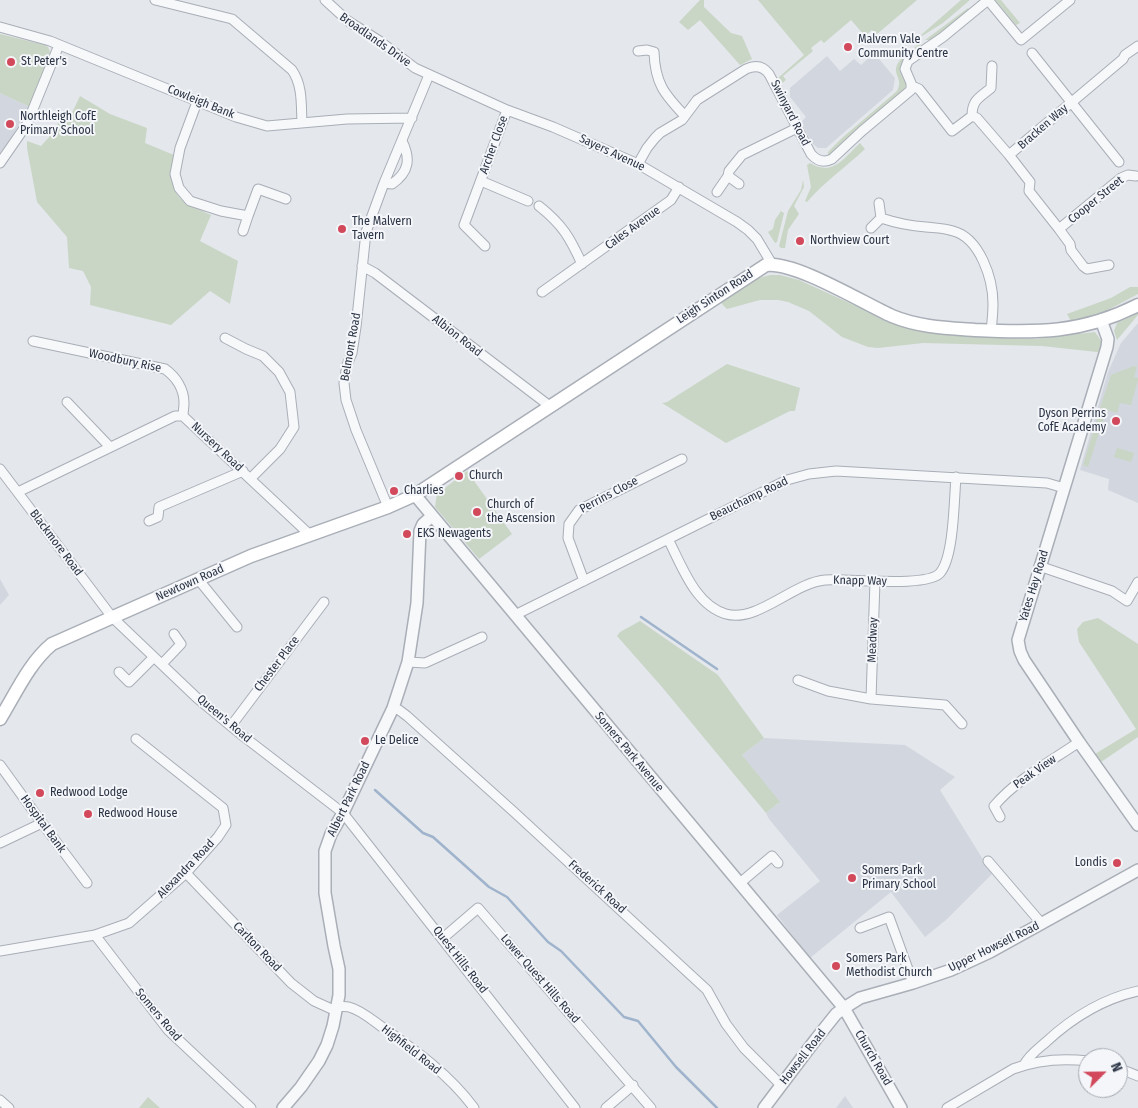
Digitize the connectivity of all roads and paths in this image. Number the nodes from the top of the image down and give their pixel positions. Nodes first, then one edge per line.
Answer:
1 (155, 0) edge
2 (325, 0) edge
3 (988, 0) edge
4 (1070, 0) edge
5 (0, 26) edge
6 (59, 45) junction
7 (1138, 46) edge
8 (638, 51) dead end
9 (1032, 53) dead end
10 (992, 66) dead end
11 (429, 75) junction
12 (912, 86) junction
13 (197, 102) junction
14 (1072, 102) junction
15 (507, 110) junction
16 (685, 116) junction
17 (972, 116) junction
18 (412, 118) junction
19 (302, 123) junction
20 (797, 128) junction
21 (402, 141) junction
22 (1009, 155) junction
23 (0, 162) edge
24 (1120, 162) dead end
25 (638, 164) junction
26 (1137, 175) edge
27 (728, 176) junction
28 (481, 181) junction
29 (384, 183) junction
30 (739, 184) dead end
31 (679, 187) junction
32 (717, 192) dead end
33 (286, 199) dead end
34 (528, 201) dead end
35 (878, 203) dead end
36 (540, 206) dead end
37 (248, 216) junction
38 (882, 218) junction
39 (871, 228) dead end
40 (1059, 229) junction
41 (243, 231) dead end
42 (485, 246) dead end
43 (582, 264) junction
44 (772, 264) junction
45 (1110, 265) dead end
46 (362, 266) junction
47 (542, 292) dead end
48 (1138, 305) edge
49 (1101, 320) junction
50 (991, 331) junction
51 (225, 338) dead end
52 (33, 341) dead end
53 (67, 402) dead end
54 (550, 407) junction
55 (183, 416) junction
56 (110, 447) junction
57 (682, 458) dead end
58 (0, 469) edge
59 (243, 471) junction
60 (956, 477) junction
61 (251, 478) junction
62 (1064, 488) junction
63 (18, 492) junction
64 (415, 495) junction
65 (388, 507) junction
66 (432, 516) junction
67 (148, 521) dead end
68 (310, 534) junction
69 (668, 539) junction
70 (1039, 566) junction
71 (198, 579) junction
72 (584, 581) junction
73 (875, 581) junction
74 (1138, 582) edge
75 (324, 602) dead end
76 (515, 615) junction
77 (112, 617) junction
78 (237, 627) dead end
79 (174, 634) dead end
80 (482, 637) dead end
81 (154, 657) junction
82 (408, 662) junction
83 (162, 664) junction
84 (119, 672) dead end
85 (798, 680) dead end
86 (871, 699) junction
87 (394, 708) junction
88 (0, 719) edge
89 (962, 724) dead end
90 (231, 726) junction
91 (1079, 742) junction
92 (137, 744) dead end
93 (0, 765) edge
94 (343, 813) junction
95 (1000, 817) dead end
96 (42, 823) junction
97 (1138, 825) edge
98 (0, 843) edge
99 (988, 861) dead end
100 (778, 863) dead end
101 (1138, 870) edge
102 (186, 873) junction
103 (740, 882) junction
104 (87, 883) dead end
105 (1042, 924) junction
106 (860, 928) dead end
107 (95, 935) junction
108 (443, 938) junction
109 (0, 951) edge
110 (913, 983) junction
111 (1138, 991) edge
112 (844, 1008) junction
113 (337, 1009) junction
114 (1078, 1060) edge
115 (1024, 1065) junction
116 (781, 1084) junction
117 (632, 1085) junction
118 (0, 1100) edge
119 (9, 1108) edge
120 (251, 1108) edge
121 (283, 1108) edge
122 (474, 1108) edge
123 (575, 1108) edge
124 (606, 1108) edge
125 (651, 1108) edge
126 (764, 1108) edge
127 (901, 1108) edge
128 (946, 1108) edge

1 - 19 street
2 - 11 street, Broadlands Drive
3 - 4 street
3 - 12 street
5 - 6 street, Cowleigh Bank
6 - 13 street, Cowleigh Bank
6 - 23 street
7 - 14 street, Bracken Way
8 - 16 street
9 - 14 street, Bracken Way
10 - 17 street
11 - 15 street, Sayers Avenue
11 - 18 street, Belmont Road
12 - 17 street
12 - 20 street, Swinyard Road
13 - 19 street, Cowleigh Bank
13 - 37 street
14 - 22 street, Bracken Way
14 - 24 street, Bracken Way
15 - 25 street, Sayers Avenue
15 - 28 street, Archer Close
16 - 20 street, Swinyard Road
16 - 25 street, Swinyard Road
17 - 22 street, Bracken Way
18 - 19 street, Cowleigh Bank
18 - 21 street, Belmont Road
20 - 27 street
21 - 29 street, Belmont Road
21 - 29 street
22 - 40 street, Cooper Street
25 - 31 street, Sayers Avenue
26 - 40 street, Cooper Street
27 - 30 street
27 - 32 street
28 - 34 street, Archer Close
28 - 42 street, Archer Close
29 - 46 street, Belmont Road
31 - 43 street, Cales Avenue
31 - 44 street, Sayers Avenue
33 - 37 street
35 - 38 street
36 - 43 street
37 - 41 street
38 - 39 street
38 - 50 street
40 - 45 street
43 - 47 street, Cales Avenue
44 - 50 main road
44 - 54 main road, Leigh Sinton Road
46 - 54 street, Albion Road
46 - 65 street, Belmont Road
48 - 49 main road
49 - 50 main road
49 - 62 street, Yates Hay Road
51 - 61 street
52 - 55 street, Woodbury Rise
53 - 56 street
54 - 64 main road, Leigh Sinton Road
55 - 56 street, Nursery Road
55 - 59 street, Nursery Road
56 - 63 street, Nursery Road
57 - 72 street, Perrins Close
58 - 63 street, Blackmore Road
59 - 61 street, Nursery Road
59 - 67 street
60 - 62 street, Beauchamp Road
60 - 69 street, Beauchamp Road
60 - 73 street, Knapp Way
61 - 68 street, Nursery Road
62 - 70 street, Yates Hay Road
63 - 77 street, Blackmore Road
64 - 65 main road, Newtown Road
64 - 66 street, Somers Park Avenue
65 - 68 main road, Newtown Road
66 - 76 street, Somers Park Avenue
66 - 82 street, Albert Park Road
68 - 71 main road, Newtown Road
69 - 72 street, Beauchamp Road
69 - 73 street, Knapp Way
70 - 74 street
70 - 91 street, Yates Hay Road
71 - 77 main road, Newtown Road
71 - 78 street
72 - 76 street, Beauchamp Road
73 - 86 street, Meadway
75 - 90 street, Chester Place
76 - 103 street, Somers Park Avenue
77 - 81 street, Queen's Road
77 - 88 main road, Newtown Road
79 - 83 street
80 - 82 street
81 - 83 street, Queen's Road
81 - 84 street
82 - 87 street, Albert Park Road
83 - 90 street, Queen's Road
85 - 86 street
86 - 89 street
87 - 94 street, Albert Park Road
87 - 116 street, Frederick Road
90 - 94 street, Queen's Road
91 - 95 street, Peak View
91 - 97 street, Yates Hay Road
92 - 102 street, Alexandra Road
93 - 96 street, Hospital Bank
94 - 108 street, Quest Hills Road
94 - 113 street, Albert Park Road
96 - 98 street
96 - 104 street, Hospital Bank
99 - 105 street
100 - 103 street
101 - 105 street, Upper Howsell Road
102 - 107 street, Alexandra Road
102 - 113 street, Carlton Road
103 - 112 street, Somers Park Avenue
105 - 110 street, Upper Howsell Road
106 - 110 street
107 - 109 street, Alexandra Road
107 - 120 street, Somers Road
108 - 117 street, Lower Quest Hills Road
108 - 123 street, Quest Hills Road
110 - 112 street, Upper Howsell Road
111 - 115 street
112 - 116 street, Howsell Road
112 - 127 street, Church Road
113 - 121 street, Albert Park Road
113 - 122 street, Highfield Road
114 - 115 street
115 - 128 street
116 - 126 street, Howsell Road
117 - 124 street
117 - 125 street, Lower Quest Hills Road
118 - 119 street

